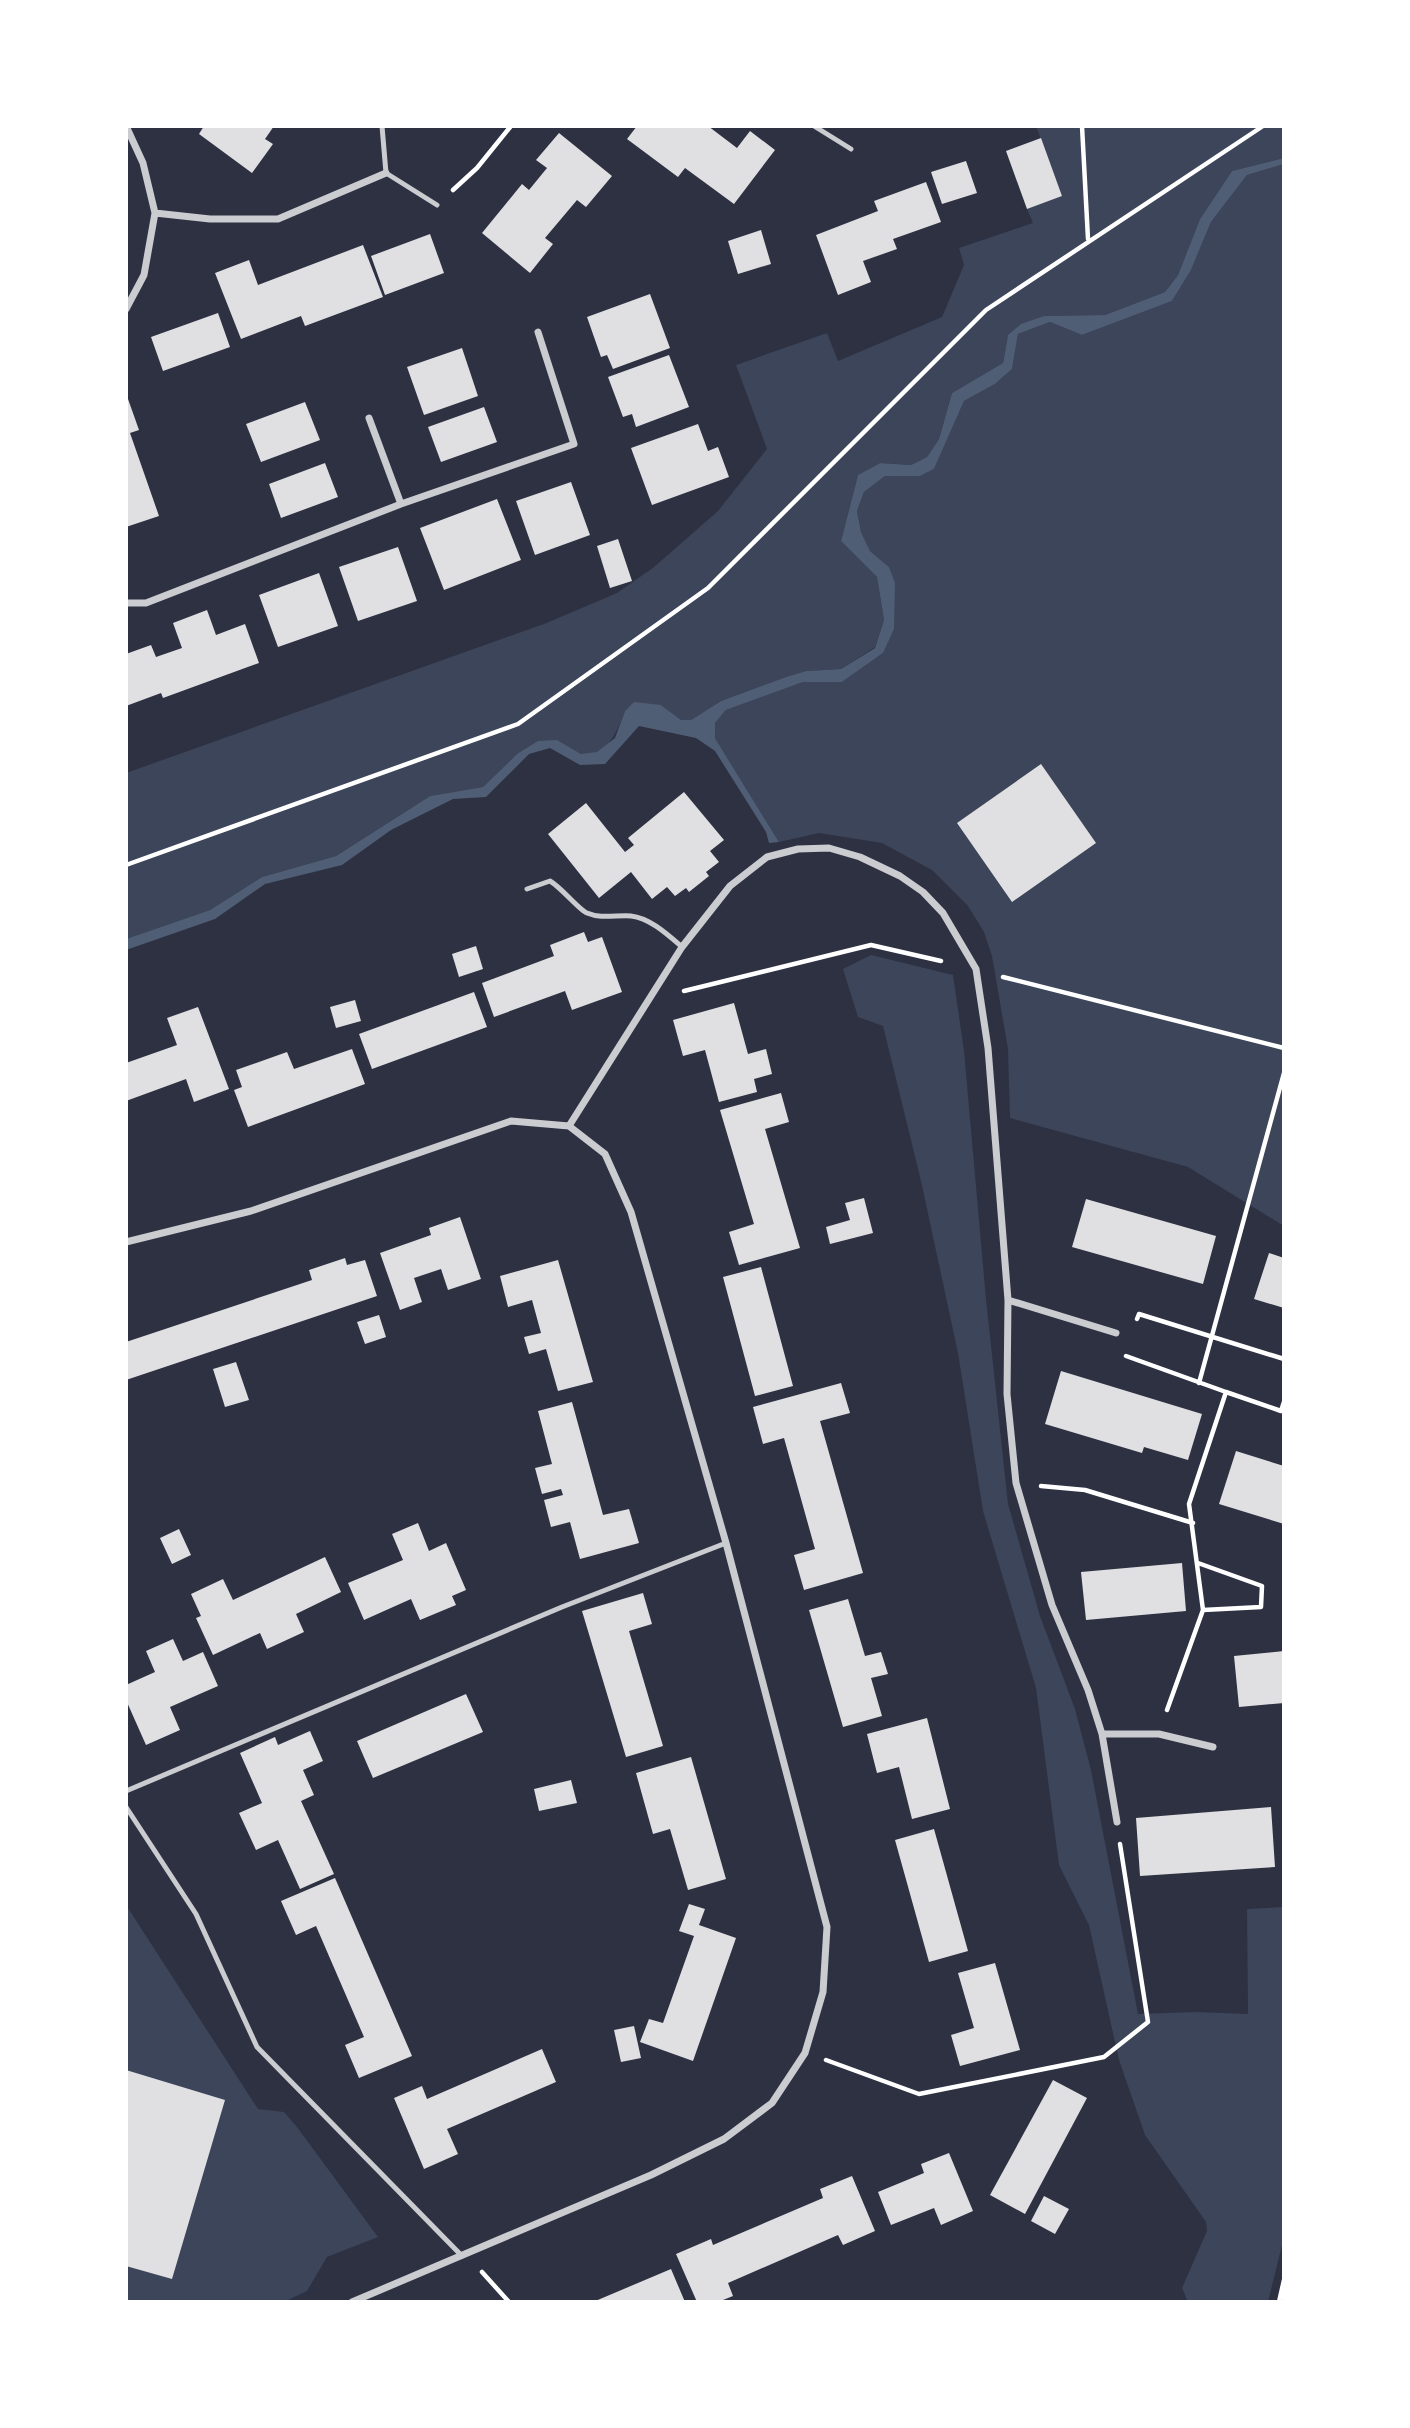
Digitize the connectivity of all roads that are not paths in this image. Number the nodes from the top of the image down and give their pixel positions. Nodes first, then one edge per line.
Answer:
1 (127, 126) edge
2 (382, 126) edge
3 (814, 126) edge
4 (851, 149) dead end
5 (386, 173) junction
6 (437, 205) road end
7 (155, 213) junction
8 (126, 309) edge
9 (538, 332) dead end
10 (369, 418) dead end
11 (401, 504) junction
12 (126, 603) edge
13 (527, 889) dead end
14 (682, 947) junction
15 (569, 1126) junction
16 (126, 1242) edge
17 (1008, 1300) junction
18 (1116, 1333) road end
19 (726, 1543) junction
20 (1102, 1734) junction
21 (1213, 1747) dead end
22 (126, 1791) edge
23 (126, 1807) edge
24 (1117, 1822) road end
25 (462, 2256) junction
26 (352, 2302) edge

1 - 7 street
2 - 5 lane
3 - 4 lane
5 - 6 lane
5 - 7 street
7 - 8 street
9 - 11 street
10 - 11 street
11 - 12 street
13 - 14 lane
14 - 15 street
14 - 17 street
15 - 16 street
15 - 19 street
17 - 18 street
17 - 20 street
19 - 22 lane
19 - 25 street
20 - 21 street
20 - 24 street
23 - 25 lane
25 - 26 street

